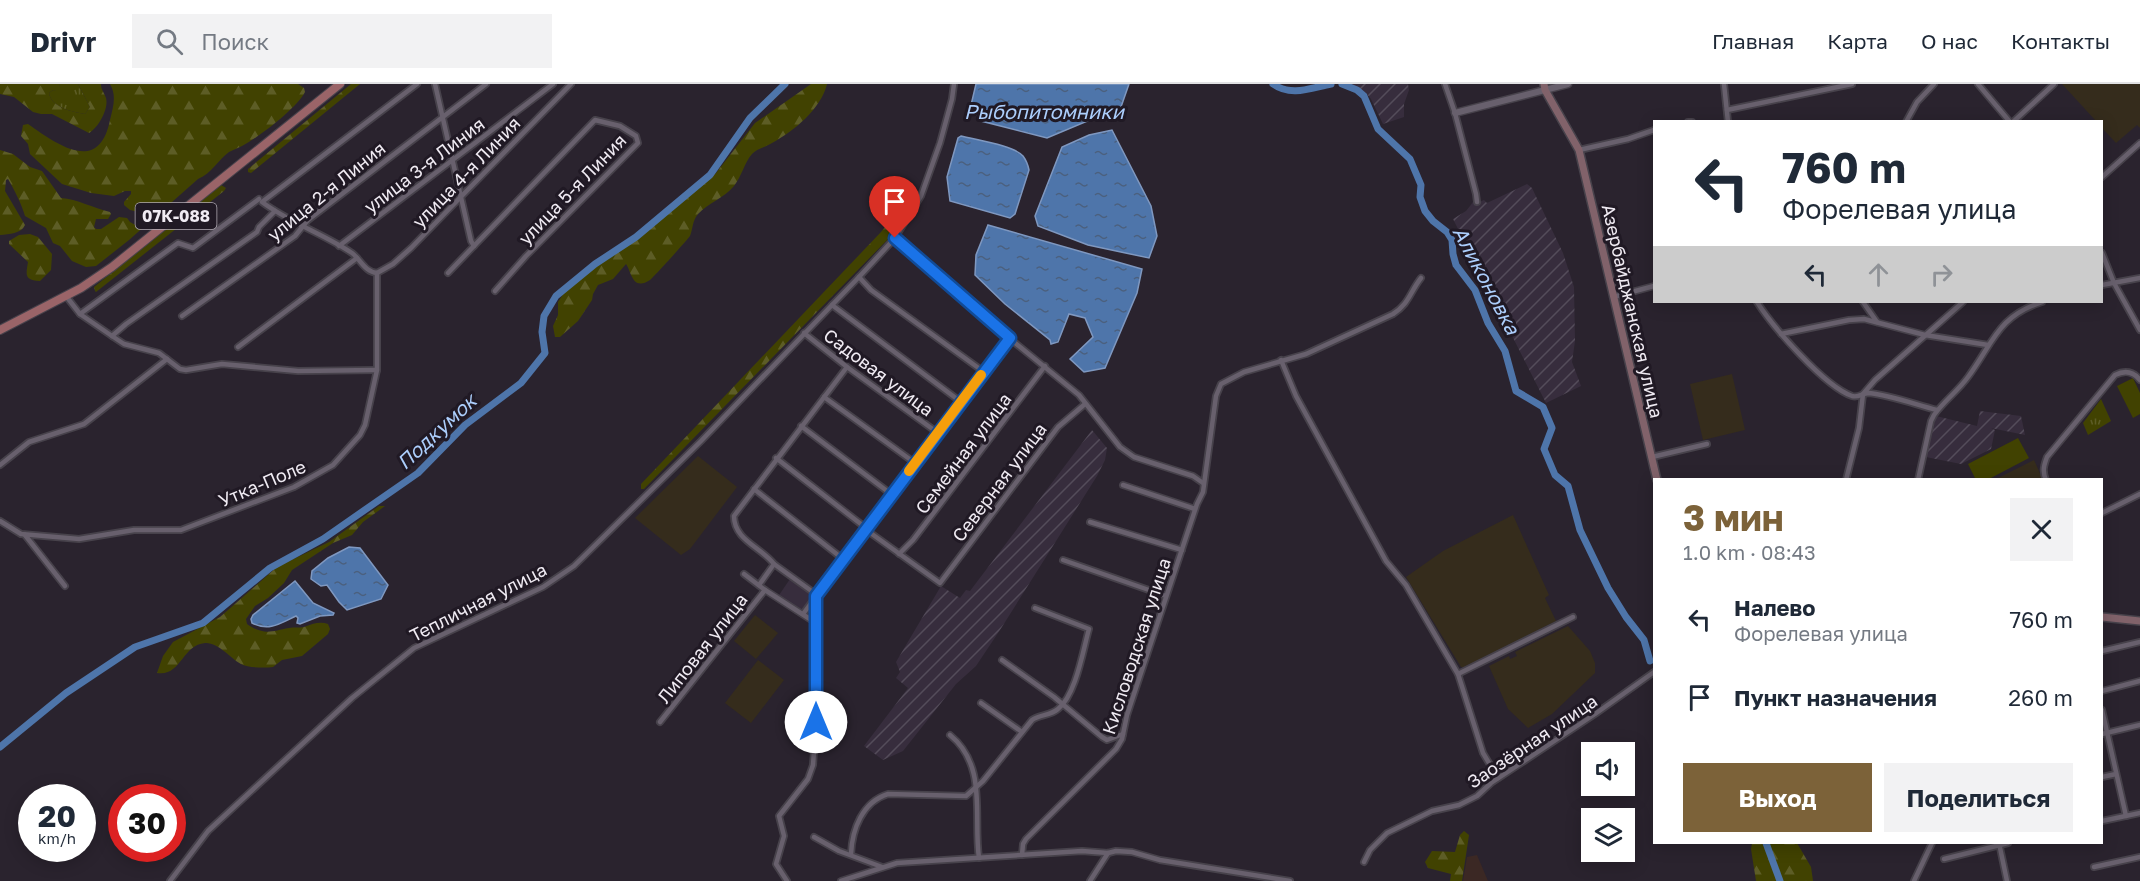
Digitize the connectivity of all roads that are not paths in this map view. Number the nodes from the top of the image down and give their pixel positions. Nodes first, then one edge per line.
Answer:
1 (340, 84) edge
2 (417, 84) edge
3 (435, 84) edge
4 (486, 84) edge
5 (553, 84) edge
6 (570, 84) edge
7 (954, 84) edge
8 (1445, 84) edge
9 (1568, 84) edge
10 (1724, 84) edge
11 (1852, 84) edge
12 (1934, 84) edge
13 (1978, 84) edge
14 (2054, 84) edge
15 (1545, 87) edge
16 (1727, 110) junction
17 (1455, 113) junction
18 (442, 117) junction
19 (1728, 120) edge
20 (1907, 120) edge
21 (2010, 120) edge
22 (2014, 120) edge
23 (1653, 130) edge
24 (2140, 143) edge
25 (1579, 150) junction
26 (452, 160) junction
27 (2103, 176) edge
28 (460, 198) junction
29 (260, 201) junction
30 (1477, 202) dead end
31 (275, 212) junction
32 (303, 227) junction
33 (895, 238) junction
34 (339, 246) junction
35 (474, 246) junction
36 (2103, 256) edge
37 (357, 258) junction
38 (377, 273) junction
39 (448, 273) dead end
40 (859, 277) junction
41 (1421, 278) dead end
42 (2140, 278) edge
43 (2114, 283) junction
44 (2103, 285) edge
45 (1653, 286) edge
46 (495, 291) dead end
47 (66, 296) junction
48 (1613, 297) junction
49 (1757, 303) edge
50 (1864, 303) edge
51 (1962, 303) edge
52 (2040, 303) edge
53 (832, 304) junction
54 (80, 314) junction
55 (182, 316) dead end
56 (1877, 322) junction
57 (0, 330) edge
58 (2140, 330) edge
59 (804, 333) junction
60 (1780, 334) junction
61 (1925, 335) junction
62 (112, 336) junction
63 (1010, 338) junction
64 (1988, 345) junction
65 (238, 347) dead end
66 (167, 359) junction
67 (1281, 360) junction
68 (1045, 366) junction
69 (847, 367) junction
70 (377, 370) junction
71 (984, 372) junction
72 (2140, 380) edge
73 (1863, 394) junction
74 (824, 397) junction
75 (961, 402) junction
76 (1085, 404) junction
77 (1937, 410) junction
78 (801, 426) junction
79 (938, 433) junction
80 (1707, 444) dead end
81 (1652, 457) junction
82 (776, 458) junction
83 (915, 463) junction
84 (0, 465) edge
85 (1657, 478) edge
86 (1848, 478) edge
87 (1918, 478) edge
88 (2046, 478) edge
89 (1203, 483) junction
90 (1123, 485) dead end
91 (754, 489) junction
92 (891, 494) junction
93 (2140, 494) edge
94 (1195, 509) junction
95 (2103, 512) edge
96 (0, 521) edge
97 (1090, 522) dead end
98 (866, 528) junction
99 (25, 535) junction
100 (1182, 550) junction
101 (899, 554) junction
102 (843, 559) junction
103 (1064, 560) dead end
104 (774, 564) junction
105 (744, 574) dead end
106 (759, 585) junction
107 (65, 586) dead end
108 (765, 590) junction
109 (816, 596) junction
110 (1166, 596) junction
111 (1035, 608) dead end
112 (803, 614) junction
113 (1573, 616) dead end
114 (2103, 617) edge
115 (2140, 621) edge
116 (816, 623) junction
117 (2140, 642) edge
118 (2103, 651) edge
119 (1002, 660) dead end
120 (1653, 673) edge
121 (1458, 674) junction
122 (2140, 681) edge
123 (2103, 691) edge
124 (981, 703) dead end
125 (1063, 705) junction
126 (660, 722) dead end
127 (2140, 725) edge
128 (1022, 732) junction
129 (1123, 734) junction
130 (2104, 734) edge
131 (950, 735) dead end
132 (2116, 774) junction
133 (2103, 777) edge
134 (1498, 778) junction
135 (976, 789) junction
136 (2140, 813) edge
137 (2126, 816) junction
138 (2103, 821) edge
139 (814, 837) dead end
140 (1932, 844) edge
141 (1999, 844) edge
142 (1108, 853) junction
143 (851, 854) junction
144 (1022, 855) junction
145 (2140, 857) edge
146 (980, 858) junction
147 (1944, 859) dead end
148 (1364, 862) dead end
149 (882, 867) junction
150 (2094, 867) dead end
151 (170, 881) edge
152 (787, 881) edge
153 (841, 881) edge
154 (1090, 881) edge
155 (1290, 881) edge
156 (1914, 881) edge
157 (2007, 881) edge

1 - 47 main road, 07К-088
2 - 29 street
3 - 18 street
4 - 18 street, улица 2-я Линия
5 - 26 street, улица 3-я Линия
6 - 28 street, улица 4-я Линия
7 - 33 street, Тепличная улица
8 - 17 street
9 - 15 street
10 - 16 street
11 - 16 street
12 - 20 street
13 - 21 street
14 - 22 street
15 - 17 street
15 - 25 main road, Азербайджанская улица
16 - 19 street
17 - 30 street
18 - 26 street
18 - 32 street, улица 2-я Линия
23 - 25 street
24 - 27 street
25 - 48 main road, Азербайджанская улица
26 - 28 street
26 - 34 street, улица 3-я Линия
28 - 35 street
28 - 38 street, улица 4-я Линия
29 - 31 street
29 - 54 street
31 - 32 street
31 - 62 street
32 - 34 street
32 - 55 street, улица 2-я Линия
33 - 40 street, Тепличная улица
33 - 63 street
34 - 37 street
35 - 39 street, улица 5-я Линия
35 - 46 street, улица 5-я Линия
36 - 43 street
37 - 38 street
37 - 65 street
38 - 70 street, Утка-Поле
40 - 53 street, Тепличная улица
40 - 71 street
41 - 67 street
42 - 43 street
43 - 44 street
43 - 58 street
45 - 48 street
47 - 54 street
47 - 57 main road, 07К-088
48 - 81 main road, Азербайджанская улица
49 - 60 street
50 - 56 street
51 - 61 street
52 - 64 street
53 - 59 street, Тепличная улица
53 - 75 street
54 - 62 street
56 - 60 street
56 - 61 street
59 - 69 street, Садовая улица
59 - 151 street, Тепличная улица
60 - 73 street
61 - 64 street
61 - 73 street
62 - 66 street
63 - 68 street
63 - 71 street
64 - 77 street
66 - 70 street
66 - 84 street
67 - 89 street, Кисловодская улица
67 - 121 street
68 - 76 street
68 - 101 street, Семейная улица
69 - 74 street
69 - 79 street, Садовая улица
70 - 99 street, Утка-Поле
71 - 75 street
72 - 88 street
73 - 77 street
73 - 86 street
74 - 78 street
74 - 83 street
75 - 79 street
76 - 89 street
76 - 101 street, Северная улица
77 - 87 street
78 - 82 street
78 - 92 street
79 - 83 street
80 - 81 street
81 - 85 main road, Азербайджанская улица
82 - 91 street
82 - 98 street
83 - 92 street
89 - 94 street, Кисловодская улица
90 - 94 street
91 - 102 street
91 - 104 street
92 - 98 street
93 - 95 street
94 - 100 street, Кисловодская улица
96 - 99 street, Утка-Поле
97 - 100 street
98 - 101 street
98 - 102 street
99 - 107 street
100 - 110 street, Кисловодская улица
102 - 109 street
103 - 110 street
104 - 106 street
104 - 109 street
105 - 106 street
106 - 108 street
108 - 112 street
108 - 126 street, Липовая улица
109 - 112 street
109 - 116 street
110 - 129 street, Кисловодская улица
111 - 125 street
112 - 116 street
113 - 121 street
114 - 115 main road
116 - 152 street
117 - 118 street
119 - 125 street
120 - 134 street, Заозёрная улица
121 - 134 street
122 - 123 street
124 - 128 street
125 - 128 street
125 - 129 street
127 - 130 street
128 - 135 street
129 - 144 street, Кисловодская улица
130 - 132 street
131 - 135 street
132 - 133 street
132 - 137 street
134 - 148 street, Заозёрная улица
135 - 143 street
135 - 146 street
136 - 137 street
137 - 138 street
139 - 143 street
140 - 156 street
141 - 147 street
141 - 157 street
142 - 144 street
142 - 154 street
142 - 155 street
143 - 149 street
144 - 146 street
145 - 150 street
146 - 149 street
149 - 153 street

